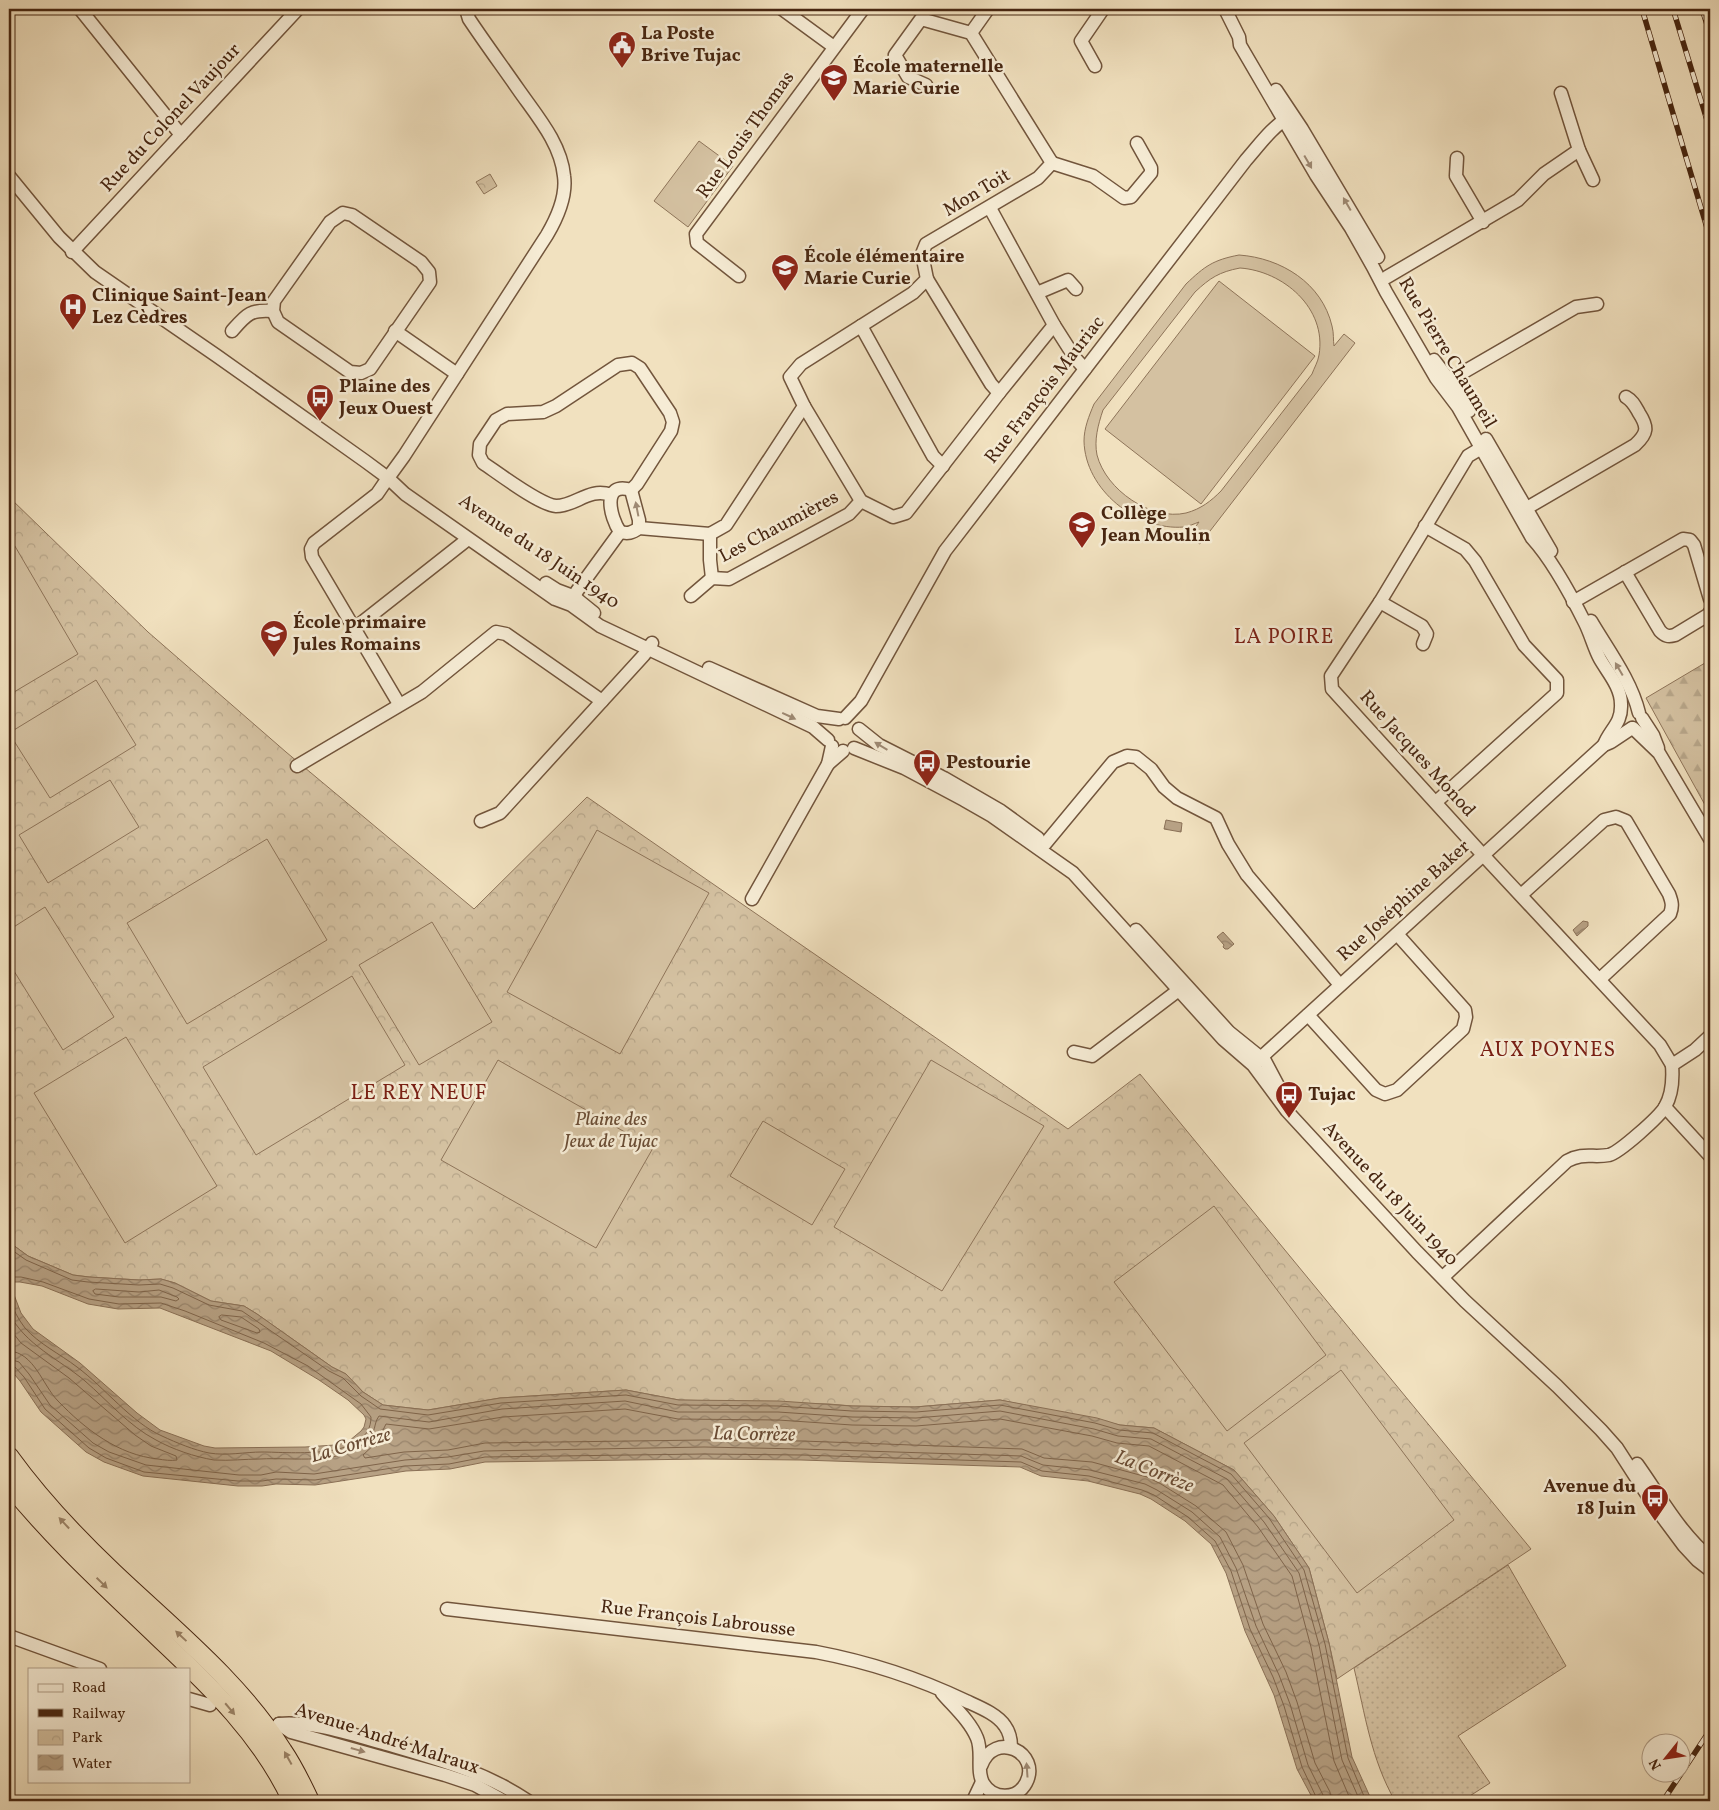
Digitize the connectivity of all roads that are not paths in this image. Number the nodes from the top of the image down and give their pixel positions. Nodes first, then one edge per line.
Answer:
1 (80, 9) edge
2 (298, 9) edge
3 (466, 9) edge
4 (782, 9) edge
5 (862, 9) edge
6 (988, 9) edge
7 (1103, 9) edge
8 (1225, 9) edge
9 (1233, 9) edge
10 (971, 33) junction
11 (834, 47) junction
12 (1095, 66) dead end
13 (926, 85) dead end
14 (1561, 93) dead end
15 (1288, 117) junction
16 (180, 135) junction
17 (1137, 142) dead end
18 (1579, 150) junction
19 (1457, 158) dead end
20 (1052, 164) junction
21 (9, 176) edge
22 (1593, 180) dead end
23 (990, 208) junction
24 (1483, 222) junction
25 (72, 252) junction
26 (739, 276) dead end
27 (1387, 278) junction
28 (927, 279) junction
29 (1076, 289) dead end
30 (1037, 293) junction
31 (1597, 304) dead end
32 (273, 311) junction
33 (1054, 325) junction
34 (861, 326) junction
35 (232, 331) dead end
36 (395, 332) junction
37 (1085, 369) junction
38 (457, 374) junction
39 (1445, 383) junction
40 (998, 393) junction
41 (1626, 397) dead end
42 (804, 406) junction
43 (1485, 446) junction
44 (942, 466) junction
45 (388, 478) junction
46 (631, 490) junction
47 (611, 495) junction
48 (861, 502) junction
49 (1522, 511) junction
50 (1424, 526) junction
51 (638, 528) junction
52 (620, 532) junction
53 (710, 534) junction
54 (468, 539) junction
55 (1625, 572) junction
56 (712, 578) junction
57 (691, 596) dead end
58 (1710, 599) edge
59 (1576, 600) junction
60 (573, 601) junction
61 (1380, 602) junction
62 (1710, 612) edge
63 (355, 628) junction
64 (1423, 644) dead end
65 (650, 646) junction
66 (602, 701) junction
67 (399, 704) junction
68 (1640, 715) junction
69 (850, 722) junction
70 (1626, 722) junction
71 (839, 746) junction
72 (1658, 753) junction
73 (296, 766) dead end
74 (1436, 802) junction
75 (481, 821) dead end
76 (1710, 839) edge
77 (1045, 844) junction
78 (1483, 855) junction
79 (1521, 895) junction
80 (752, 899) dead end
81 (1397, 934) junction
82 (1600, 979) junction
83 (1340, 985) junction
84 (1183, 987) junction
85 (1308, 1015) junction
86 (1710, 1036) edge
87 (1074, 1052) dead end
88 (1257, 1061) junction
89 (1672, 1065) junction
90 (1665, 1107) junction
91 (1710, 1156) edge
92 (1445, 1274) junction
93 (9, 1456) edge
94 (9, 1484) edge
95 (1710, 1558) edge
96 (1710, 1570) edge
97 (447, 1608) dead end
98 (9, 1636) edge
99 (97, 1668) edge
100 (939, 1689) junction
101 (190, 1699) edge
102 (210, 1705) dead end
103 (979, 1707) junction
104 (974, 1733) junction
105 (1011, 1748) junction
106 (980, 1766) junction
107 (982, 1782) junction
108 (1002, 1799) edge
109 (292, 1801) edge
110 (310, 1801) edge
111 (504, 1801) edge
112 (528, 1801) edge
113 (973, 1801) edge

1 - 16 street
2 - 16 street, Rue du Colonel Vaujour
3 - 38 street
4 - 11 street
5 - 11 street, Rue Louis Thomas
6 - 10 street
7 - 12 street
8 - 15 street, Rue Pierre Chaumeil
9 - 15 street, Rue Pierre Chaumeil
10 - 13 street
10 - 20 street
11 - 26 street, Rue Louis Thomas
14 - 18 street
27 -> 15 street, Rue Pierre Chaumeil
15 - 37 street, Rue François Mauriac
15 -> 39 street, Rue Pierre Chaumeil
16 - 25 street, Rue du Colonel Vaujour
17 - 20 street
18 - 22 street
18 - 24 street
19 - 24 street
20 - 23 street, Mon Toit
21 - 25 street, Avenue du 18 Juin 1940
23 - 28 street, Mon Toit
23 - 30 street
24 - 27 street
25 - 45 street, Avenue du 18 Juin 1940
27 - 39 street, Rue Pierre Chaumeil
28 - 34 street, Les Chaumières
28 - 40 street
29 - 30 street
30 - 33 street
31 - 39 street
32 - 35 street
32 - 36 street
32 - 36 street
33 - 37 street
33 - 40 street, Les Chaumières
34 - 42 street, Les Chaumières
34 - 44 street
36 - 38 street
37 - 69 street, Rue François Mauriac
38 - 45 street
39 - 43 street, Rue Pierre Chaumeil
40 - 44 street, Les Chaumières
41 - 49 street
42 - 48 street, Les Chaumières
42 - 53 street, Les Chaumières
43 - 49 street, Rue Pierre Chaumeil
43 - 50 street, Rue Jacques Monod
44 - 48 street, Les Chaumières
45 - 54 street, Avenue du 18 Juin 1940
45 - 60 street, Avenue du 18 Juin 1940
45 - 63 street
46 - 47 street
46 - 47 street
51 -> 46 street
47 - 52 street
48 - 56 street, Les Chaumières
49 - 59 street, Rue Pierre Chaumeil
50 - 61 street, Rue Jacques Monod
50 - 74 street
51 - 52 street, Les Chaumières
51 - 53 street, Les Chaumières
52 - 60 street
53 - 56 street, Les Chaumières
54 - 60 street, Avenue du 18 Juin 1940
54 - 63 street
55 - 58 street
55 - 59 street
55 - 62 street
56 - 57 street, Les Chaumières
68 -> 59 street, Rue Pierre Chaumeil
59 - 70 street, Rue Pierre Chaumeil
60 - 65 street, Avenue du 18 Juin 1940
61 - 64 street
61 - 74 street, Rue Jacques Monod
63 - 67 street
65 - 66 street
65 - 69 street, Avenue du 18 Juin 1940
65 -> 71 street, Avenue du 18 Juin 1940
66 - 67 street
66 - 75 street
67 - 73 street
68 - 70 street, Rue Joséphine Baker
68 - 72 street, Rue Pierre Chaumeil
69 - 71 street
69 - 71 street
77 -> 69 street, Avenue du 18 Juin 1940
70 - 72 street
70 - 78 street, Rue Joséphine Baker
71 - 80 street
71 - 84 street, Avenue du 18 Juin 1940
72 - 76 street
74 - 78 street, Rue Jacques Monod
77 - 83 street
77 - 84 street, Avenue du 18 Juin 1940
78 - 79 street, Rue Jacques Monod
78 - 81 street, Rue Joséphine Baker
79 - 82 street, Rue Jacques Monod
79 - 82 street
81 - 83 street, Rue Joséphine Baker
81 - 85 street
82 - 89 street, Rue Jacques Monod
83 - 85 street, Rue Joséphine Baker
84 - 87 street
84 - 88 street, Avenue du 18 Juin 1940
85 - 88 street, Rue Joséphine Baker
86 - 89 street
88 - 92 street, Avenue du 18 Juin 1940
88 - 92 street, Avenue du 18 Juin 1940
89 - 90 street
90 - 91 street
90 - 92 street
92 - 95 street, Avenue du 18 Juin 1940
92 - 96 street, Avenue du 18 Juin 1940
110 -> 93 highway
94 -> 109 highway
97 - 100 street, Rue François Labrousse
98 - 99 street
100 - 103 street, Rue François Labrousse
100 - 104 street, Rue François Labrousse
101 - 102 street
103 - 104 street, Rue François Labrousse
103 - 105 street, Rue François Labrousse
104 - 106 street, Rue François Labrousse
105 - 106 street
108 -> 105 street, Rue François Labrousse
106 - 107 street, Rue François Labrousse
107 - 108 street, Rue François Labrousse
107 - 113 street
112 -> 111 street, Avenue André Malraux

